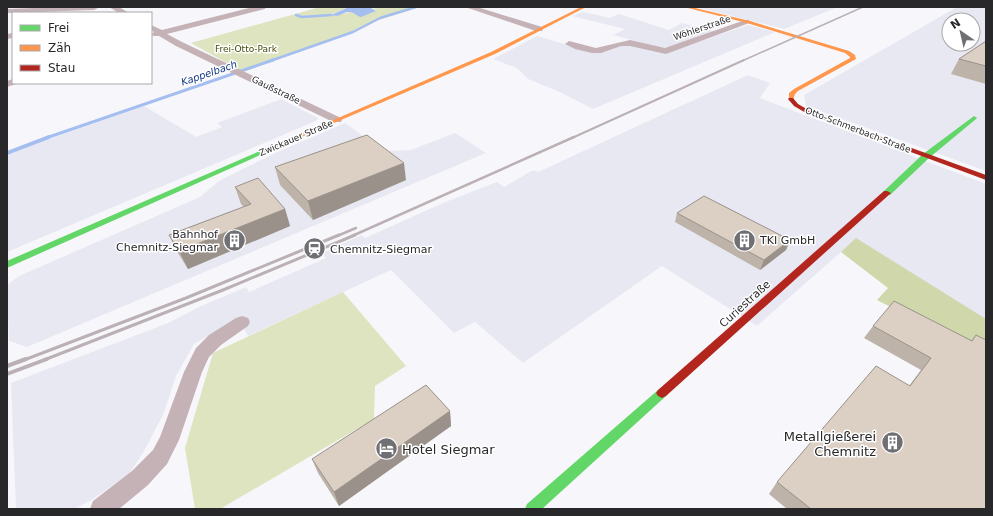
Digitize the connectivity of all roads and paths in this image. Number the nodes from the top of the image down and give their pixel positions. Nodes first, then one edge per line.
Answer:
1 (113, 7) edge
2 (262, 7) edge
3 (469, 7) edge
4 (584, 7) edge
5 (686, 7) edge
6 (96, 8) edge
7 (7, 11) edge
8 (83, 12) edge
9 (123, 12) edge
10 (748, 22) junction
11 (152, 28) edge
12 (540, 29) junction
13 (160, 33) junction
14 (152, 36) edge
15 (569, 44) dead end
16 (974, 118) dead end
17 (337, 120) junction
18 (926, 156) junction
19 (986, 178) edge
20 (7, 265) edge
21 (242, 322) dead end
22 (102, 509) edge
23 (532, 509) edge

1 - 9 street
2 - 13 street
3 - 12 street
4 - 12 street, Zwickauer Straße
5 - 10 street, Otto-Schmerbach-Straße
6 - 7 street
6 - 8 street
10 - 15 street, Wöhlerstraße
10 - 18 street, Otto-Schmerbach-Straße
11 - 13 street, Gaußstraße
12 - 17 street, Zwickauer Straße
13 - 14 street
13 - 17 street, Gaußstraße
16 - 18 street, Curiestraße
17 - 20 street, Zwickauer Straße
18 - 19 street, Otto-Schmerbach-Straße
18 - 23 street, Curiestraße
21 - 22 street

